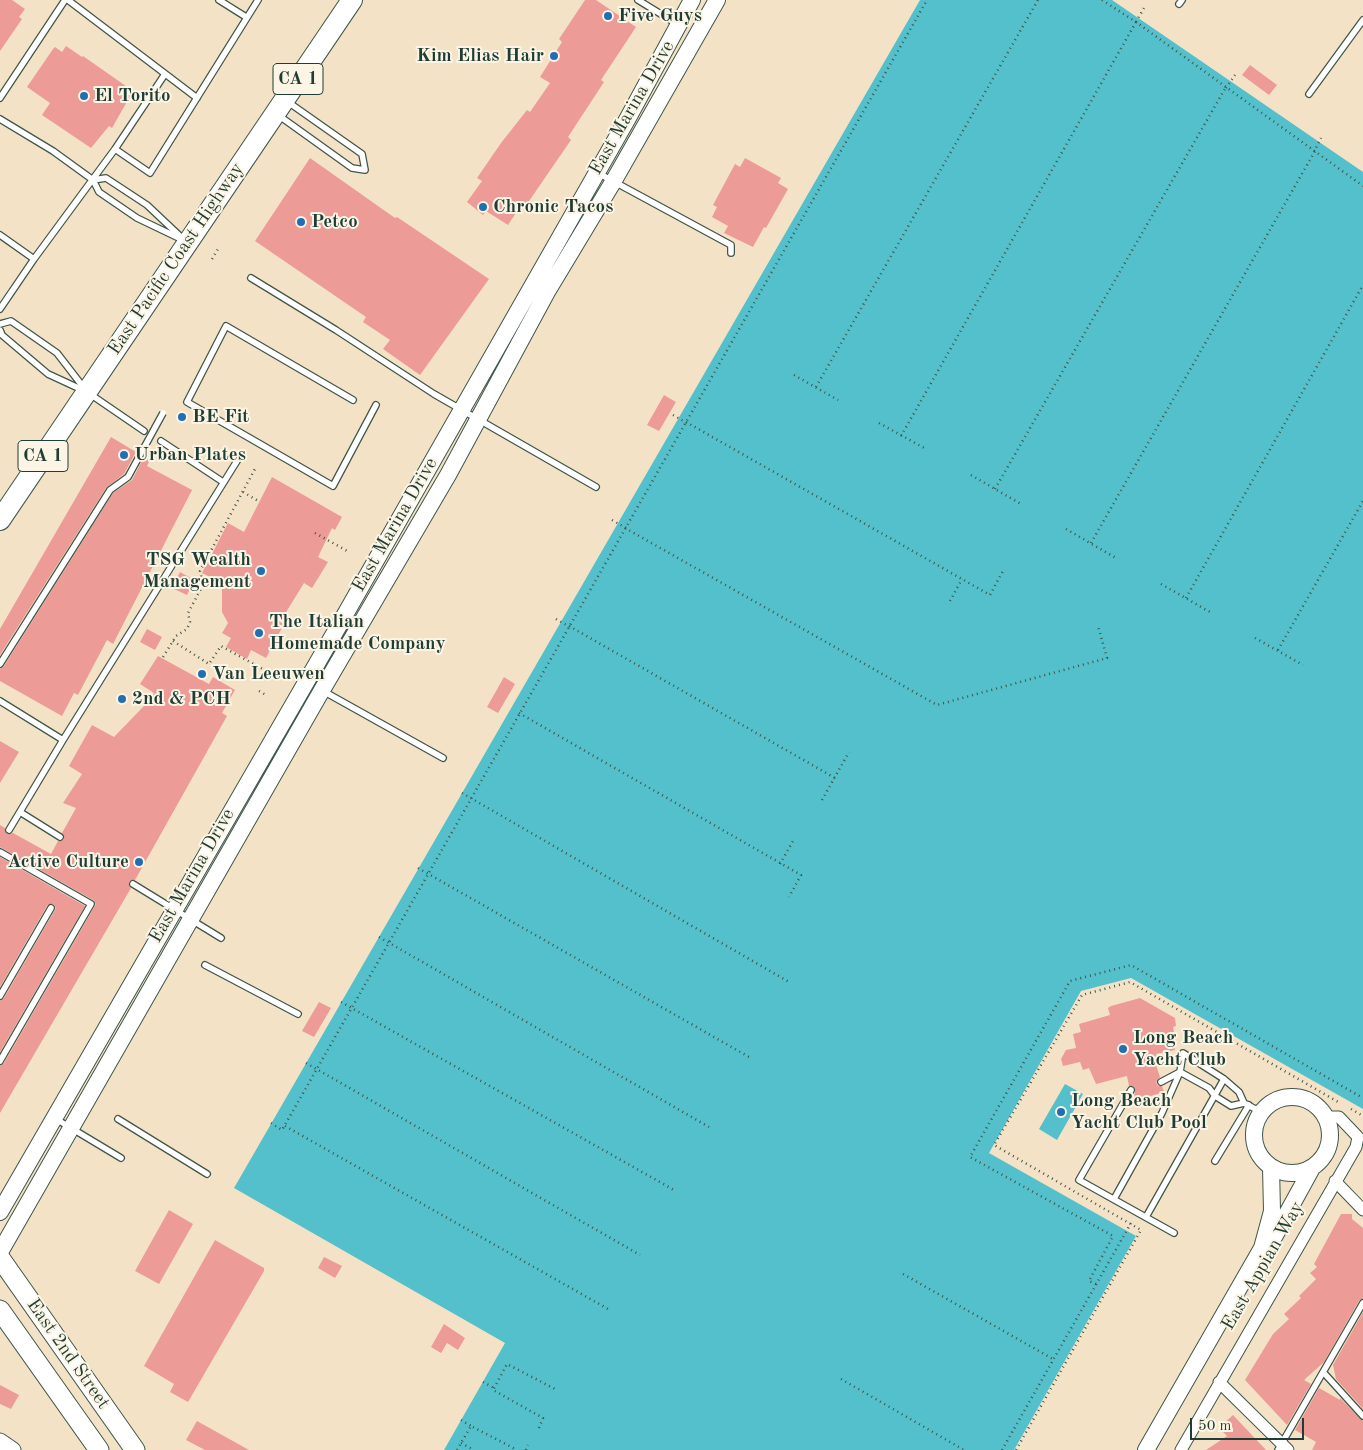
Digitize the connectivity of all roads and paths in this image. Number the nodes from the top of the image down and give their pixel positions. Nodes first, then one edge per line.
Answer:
1 (67, 0) edge
2 (219, 0) edge
3 (258, 0) edge
4 (352, 0) edge
5 (638, 0) edge
6 (692, 0) edge
7 (717, 0) edge
8 (927, 0) edge
9 (1038, 0) edge
10 (1102, 0) edge
11 (1144, 8) dead end
12 (246, 17) junction
13 (1363, 20) edge
14 (1136, 22) junction
15 (678, 24) junction
16 (1130, 34) junction
17 (165, 74) junction
18 (1235, 75) dead end
19 (1226, 87) junction
20 (1309, 94) dead end
21 (0, 98) edge
22 (197, 98) junction
23 (1219, 99) junction
24 (279, 106) junction
25 (0, 118) edge
26 (1322, 138) dead end
27 (115, 149) junction
28 (1315, 151) junction
29 (1307, 164) junction
30 (596, 172) junction
31 (93, 180) junction
32 (613, 182) junction
33 (1363, 186) edge
34 (0, 235) edge
35 (186, 242) junction
36 (218, 249) dead end
37 (731, 253) dead end
38 (212, 258) dead end
39 (34, 260) junction
40 (251, 278) dead end
41 (1363, 285) edge
42 (0, 309) edge
43 (0, 324) edge
44 (0, 330) edge
45 (794, 375) dead end
46 (816, 387) junction
47 (87, 392) junction
48 (353, 400) dead end
49 (838, 400) dead end
50 (376, 405) dead end
51 (460, 410) junction
52 (163, 413) dead end
53 (673, 415) dead end
54 (476, 420) junction
55 (686, 422) junction
56 (879, 423) dead end
57 (696, 428) junction
58 (144, 431) dead end
59 (901, 436) junction
60 (161, 440) dead end
61 (926, 449) dead end
62 (237, 461) dead end
63 (256, 467) dead end
64 (971, 475) dead end
65 (223, 482) junction
66 (596, 487) dead end
67 (995, 489) junction
68 (243, 492) junction
69 (1363, 501) edge
70 (260, 502) dead end
71 (1021, 504) dead end
72 (0, 520) edge
73 (612, 520) dead end
74 (625, 528) junction
75 (1066, 530) dead end
76 (315, 533) dead end
77 (637, 534) junction
78 (1090, 544) junction
79 (349, 552) dead end
80 (1116, 558) dead end
81 (1004, 570) dead end
82 (962, 579) junction
83 (1161, 584) dead end
84 (1186, 598) junction
85 (950, 600) dead end
86 (1210, 612) dead end
87 (556, 619) dead end
88 (569, 626) junction
89 (1098, 626) dead end
90 (578, 631) junction
91 (1255, 638) dead end
92 (173, 641) junction
93 (1278, 650) junction
94 (163, 657) dead end
95 (0, 664) edge
96 (1303, 665) dead end
97 (270, 673) dead end
98 (306, 682) junction
99 (322, 690) junction
100 (260, 691) dead end
101 (266, 695) dead end
102 (0, 701) edge
103 (519, 713) junction
104 (64, 740) junction
105 (849, 752) dead end
106 (442, 758) dead end
107 (835, 778) junction
108 (462, 793) dead end
109 (471, 798) junction
110 (822, 800) dead end
111 (20, 812) junction
112 (9, 830) dead end
113 (60, 837) dead end
114 (793, 841) dead end
115 (0, 852) edge
116 (780, 864) junction
117 (418, 868) dead end
118 (428, 874) junction
119 (133, 884) dead end
120 (788, 897) dead end
121 (51, 908) dead end
122 (173, 909) junction
123 (191, 920) junction
124 (379, 937) dead end
125 (221, 938) dead end
126 (388, 943) junction
127 (205, 965) dead end
128 (789, 982) dead end
129 (0, 996) edge
130 (341, 1002) dead end
131 (352, 1008) junction
132 (298, 1014) dead end
133 (750, 1057) dead end
134 (0, 1061) edge
135 (306, 1063) dead end
136 (317, 1068) junction
137 (1180, 1072) junction
138 (1224, 1078) junction
139 (1161, 1082) dead end
140 (1131, 1090) dead end
141 (1215, 1096) junction
142 (1251, 1107) junction
143 (1363, 1116) edge
144 (1326, 1117) junction
145 (54, 1118) junction
146 (118, 1119) dead end
147 (271, 1123) dead end
148 (284, 1126) junction
149 (709, 1127) dead end
150 (71, 1128) junction
151 (121, 1158) dead end
152 (1215, 1161) dead end
153 (1271, 1167) junction
154 (1312, 1168) junction
155 (206, 1174) dead end
156 (1335, 1180) junction
157 (674, 1190) dead end
158 (1114, 1199) junction
159 (1363, 1210) edge
160 (0, 1212) edge
161 (1146, 1217) junction
162 (1131, 1223) dead end
163 (1174, 1233) dead end
164 (1262, 1248) junction
165 (0, 1252) edge
166 (640, 1255) dead end
167 (0, 1258) edge
168 (903, 1274) dead end
169 (1363, 1303) edge
170 (608, 1309) dead end
171 (0, 1310) edge
172 (0, 1334) edge
173 (22, 1341) junction
174 (1054, 1359) junction
175 (1324, 1373) junction
176 (841, 1379) dead end
177 (483, 1382) dead end
178 (1219, 1382) junction
179 (494, 1388) junction
180 (556, 1390) dead end
181 (1363, 1416) edge
182 (461, 1420) dead end
183 (471, 1426) junction
184 (540, 1428) dead end
185 (0, 1441) edge
186 (462, 1443) junction
187 (528, 1445) dead end
188 (1283, 1448) edge
189 (13, 1450) edge
190 (99, 1450) edge
191 (136, 1450) edge
192 (457, 1450) edge
193 (474, 1450) edge
194 (517, 1450) edge
195 (526, 1450) edge
196 (964, 1450) edge
197 (1002, 1450) edge
198 (1016, 1450) edge
199 (1146, 1450) edge
200 (1181, 1450) edge

1 - 17 lane
1 - 21 lane
2 - 12 lane
3 - 12 lane
4 - 24 highway, East Pacific Coast Highway / CA 1
5 - 15 lane
6 - 15 main road, East Marina Drive
7 - 32 main road, East Marina Drive
8 - 55 path
9 - 46 path
10 - 14 path
11 - 16 path
12 - 22 lane
13 - 20 lane
14 - 16 path
14 - 19 path
15 - 30 main road, East Marina Drive
16 - 59 path
17 - 22 lane
17 - 27 lane
18 - 23 path
19 - 23 path
19 - 28 path
22 - 27 lane
23 - 67 path
24 - 24 lane
24 - 35 highway, East Pacific Coast Highway / CA 1
25 - 31 lane
26 - 29 path
27 - 31 lane
28 - 29 path
28 - 33 path
29 - 78 path
30 - 32 lane
30 - 51 main road, East Marina Drive
31 - 35 lane
31 - 35 lane
31 - 39 lane
32 - 37 lane
32 - 54 main road, East Marina Drive
34 - 39 lane
35 - 47 highway, East Pacific Coast Highway / CA 1
36 - 38 path
39 - 42 lane
40 - 51 lane
41 - 84 path
43 - 47 lane
44 - 47 lane
45 - 46 path
46 - 49 path
47 - 58 lane
47 - 72 highway, East Pacific Coast Highway / CA 1
48 - 50 lane
51 - 54 lane
51 - 98 main road, East Marina Drive
52 - 95 lane, bridge
53 - 57 path
54 - 66 lane
54 - 99 main road, East Marina Drive
55 - 57 path
55 - 74 path
56 - 59 path
57 - 82 path
59 - 61 path
60 - 65 lane
62 - 65 lane
63 - 68 path
64 - 67 path
65 - 104 lane
67 - 71 path
68 - 70 path
68 - 92 path
69 - 93 path
73 - 77 path
74 - 77 path
74 - 88 path
75 - 78 path
76 - 79 path
77 - 89 path
78 - 80 path
81 - 82 path
82 - 85 path
83 - 84 path
84 - 86 path
87 - 90 path
88 - 90 path
88 - 103 path
90 - 107 path
91 - 93 path
92 - 94 path
92 - 97 path
93 - 96 path
98 - 99 lane
98 - 122 main road, East Marina Drive
99 - 106 lane
99 - 123 main road, East Marina Drive
100 - 101 path
102 - 104 lane
103 - 109 path
103 - 116 path
104 - 111 lane
105 - 107 path
107 - 110 path
108 - 109 path
109 - 118 path
109 - 128 path
111 - 112 lane
111 - 113 lane
114 - 116 path
115 - 134 lane
116 - 120 path
117 - 118 path
118 - 126 path
118 - 133 path
119 - 122 lane
121 - 129 lane
122 - 123 lane
122 - 145 main road, East Marina Drive
123 - 125 lane
123 - 150 main road, East Marina Drive
124 - 126 path
126 - 131 path
126 - 149 path
127 - 132 lane
130 - 131 path
131 - 136 path
131 - 157 path
135 - 136 path
136 - 148 path
136 - 166 path
137 - 138 lane
137 - 139 lane
137 - 141 lane
137 - 158 lane
138 - 141 lane
138 - 142 lane
140 - 158 lane
141 - 142 lane
141 - 161 lane
142 - 144 main road
142 - 152 lane
142 - 153 main road
143 - 198 path
144 - 154 main road
144 - 156 street, East Appian Way
145 - 150 lane
145 - 160 main road, East Marina Drive
146 - 155 lane
147 - 148 path
148 - 170 path
150 - 151 lane
150 - 165 main road, East Marina Drive
153 - 154 main road
153 - 164 main road, East Appian Way
154 - 164 main road, East Appian Way
156 - 159 street
156 - 178 street, East Appian Way
158 - 161 lane
161 - 163 lane
162 - 174 path
164 - 199 main road, East Appian Way
167 - 191 main road, East 2nd Street
168 - 174 path
169 - 175 lane
171 - 173 main road, East 2nd Street
172 - 173 main road
173 - 190 main road, East 2nd Street
174 - 197 path
175 - 181 lane
175 - 188 lane
176 - 196 path
177 - 179 path
178 - 188 street
178 - 200 street, East Appian Way
179 - 180 path
179 - 184 path
182 - 183 path
183 - 186 path
183 - 194 path
185 - 189 street
186 - 192 path
186 - 193 path
187 - 195 path

